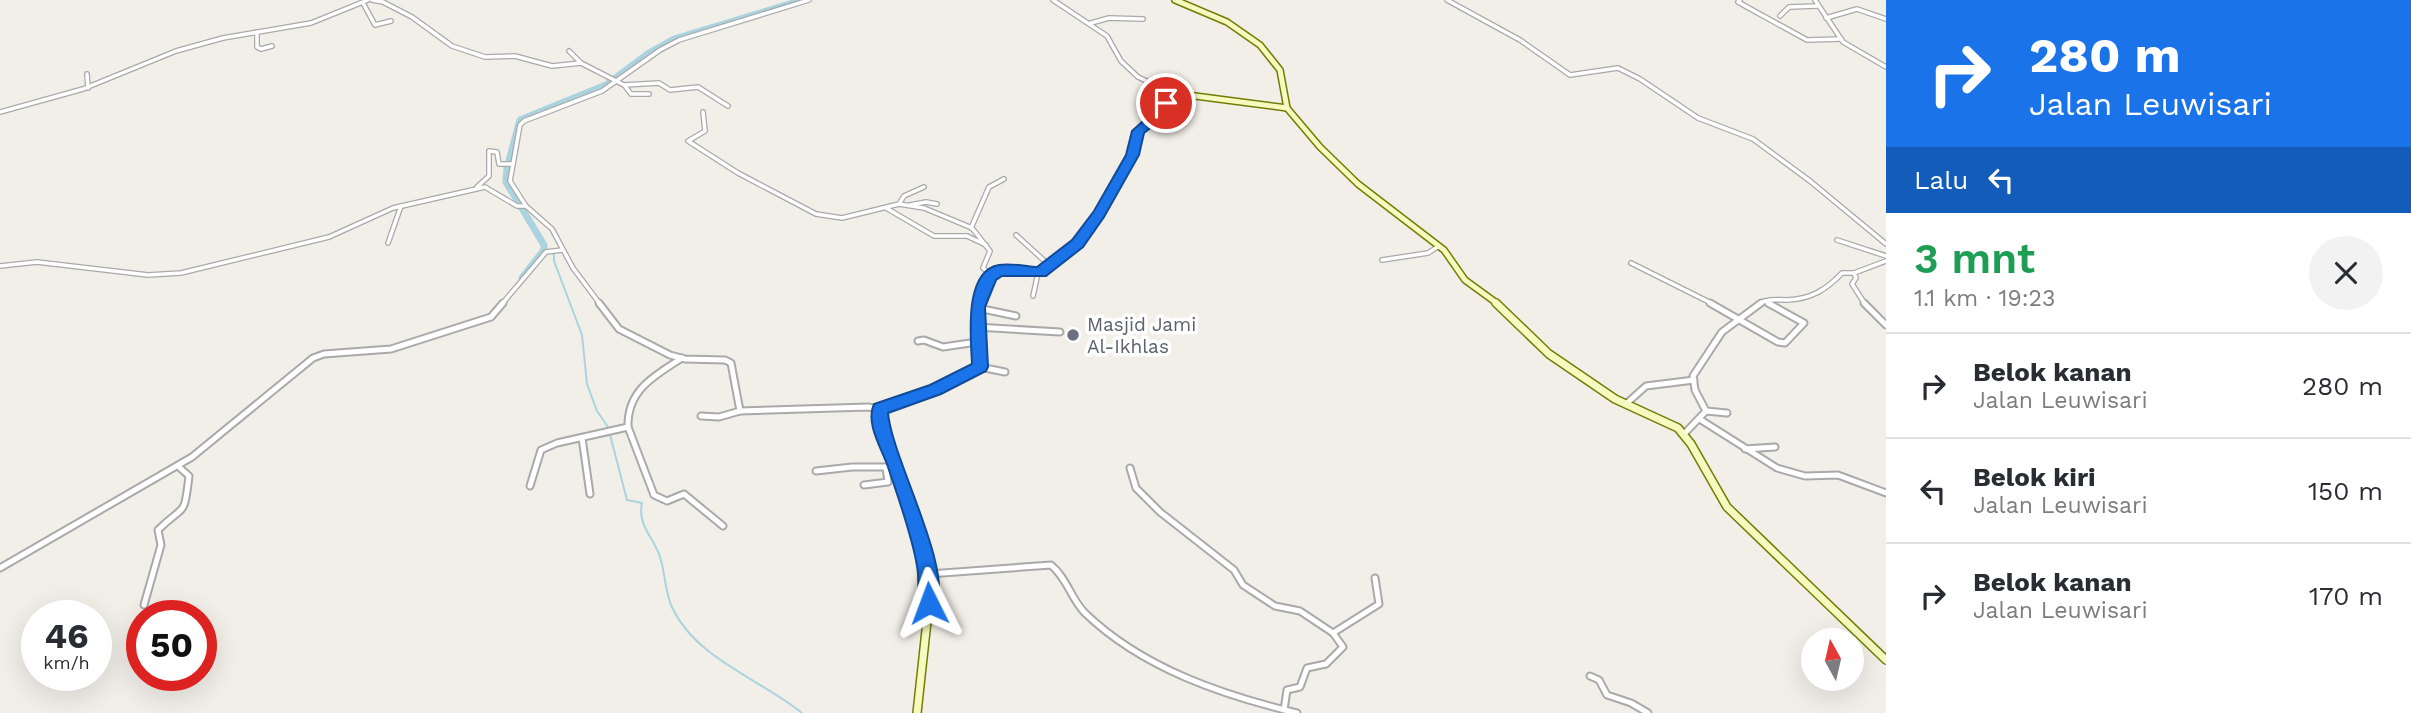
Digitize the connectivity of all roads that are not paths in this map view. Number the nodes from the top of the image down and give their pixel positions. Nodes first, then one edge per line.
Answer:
1 (370, 0) edge
2 (809, 0) edge
3 (1053, 0) edge
4 (1175, 0) edge
5 (1447, 0) edge
6 (1740, 0) edge
7 (1815, 0) edge
8 (363, 3) junction
9 (1817, 6) junction
10 (1780, 16) dead end
11 (1826, 18) junction
12 (1143, 19) dead end
13 (1886, 19) edge
14 (391, 21) dead end
15 (1091, 23) junction
16 (257, 32) junction
17 (1841, 39) junction
18 (272, 46) dead end
19 (569, 51) dead end
20 (581, 63) junction
21 (1886, 67) edge
22 (87, 74) dead end
23 (614, 81) junction
24 (624, 85) junction
25 (88, 88) junction
26 (1172, 93) junction
27 (649, 94) dead end
28 (728, 106) dead end
29 (1287, 108) junction
30 (0, 112) edge
31 (703, 112) dead end
32 (510, 164) junction
33 (1004, 180) dead end
34 (476, 187) junction
35 (924, 187) dead end
36 (899, 204) junction
37 (937, 204) dead end
38 (909, 205) junction
39 (401, 206) junction
40 (523, 206) junction
41 (886, 208) junction
42 (971, 228) junction
43 (1016, 235) dead end
44 (1837, 240) dead end
45 (388, 243) dead end
46 (1886, 244) edge
47 (986, 245) junction
48 (1439, 246) junction
49 (562, 250) junction
50 (1886, 259) edge
51 (1382, 260) dead end
52 (1631, 263) dead end
53 (1049, 265) junction
54 (0, 266) edge
55 (1038, 273) junction
56 (1854, 273) junction
57 (991, 275) junction
58 (1033, 296) dead end
59 (1764, 301) junction
60 (977, 307) junction
61 (1016, 316) dead end
62 (1740, 320) junction
63 (1886, 325) edge
64 (976, 327) junction
65 (1060, 332) dead end
66 (918, 341) dead end
67 (979, 342) junction
68 (682, 358) junction
69 (980, 367) junction
70 (1005, 372) dead end
71 (1694, 380) junction
72 (1626, 404) junction
73 (880, 409) junction
74 (740, 411) junction
75 (1706, 411) junction
76 (1727, 413) dead end
77 (701, 416) dead end
78 (1700, 420) junction
79 (628, 427) junction
80 (1684, 434) junction
81 (582, 438) junction
82 (1775, 447) dead end
83 (1744, 449) junction
84 (178, 466) junction
85 (896, 466) junction
86 (886, 468) junction
87 (1130, 468) dead end
88 (816, 471) dead end
89 (864, 485) dead end
90 (530, 486) dead end
91 (1886, 493) edge
92 (590, 494) dead end
93 (723, 526) dead end
94 (0, 568) edge
95 (929, 574) junction
96 (1374, 578) dead end
97 (145, 600) edge
98 (1333, 633) junction
99 (1886, 660) edge
100 (1590, 676) dead end
101 (1270, 710) edge
102 (1284, 710) junction
103 (917, 713) edge
104 (1297, 713) edge
105 (1648, 713) edge

1 - 8 street
1 - 20 street
2 - 23 street
3 - 15 street
4 - 29 main road
5 - 46 street
6 - 17 street
7 - 9 street
8 - 14 street
8 - 16 street
9 - 10 street
9 - 11 street
11 - 13 street
11 - 17 street
12 - 15 street
15 - 26 street
16 - 18 street
16 - 25 street
17 - 21 street
19 - 20 street
20 - 23 street
22 - 25 street
23 - 24 street
23 - 32 street
24 - 27 street
24 - 28 street
25 - 30 street
26 - 29 main road
26 - 53 main road
29 - 48 main road
31 - 41 street
32 - 34 street
32 - 40 street
33 - 42 street
34 - 39 street
34 - 40 street
35 - 36 street
36 - 38 street
36 - 41 street
37 - 38 street
38 - 42 street
39 - 45 street
39 - 54 street
40 - 49 street
41 - 47 street
42 - 47 street
43 - 53 street
44 - 50 street
47 - 57 street
48 - 51 street
48 - 72 main road
49 - 68 street
49 - 84 street
50 - 56 street
52 - 62 street
53 - 55 main road
55 - 57 main road
55 - 58 street
56 - 59 street
56 - 63 street
57 - 60 main road
59 - 62 street
59 - 62 street
60 - 61 street
60 - 64 main road
62 - 71 street
64 - 65 street
64 - 67 main road
66 - 67 street
67 - 69 main road
68 - 74 street
68 - 79 street
69 - 70 street
69 - 73 main road
71 - 72 street
71 - 75 street
72 - 80 main road
73 - 74 street
73 - 85 main road
74 - 77 street
75 - 76 street
75 - 78 street
78 - 80 street
78 - 83 street
79 - 81 street
79 - 93 street
80 - 99 main road
81 - 90 street
81 - 92 street
82 - 83 street
83 - 91 street
84 - 94 street
84 - 97 street
85 - 86 street
85 - 95 main road
86 - 88 street
86 - 89 street
87 - 98 street
95 - 101 street
95 - 103 main road
96 - 98 street
98 - 102 street
100 - 105 street
101 - 102 street
102 - 104 street

